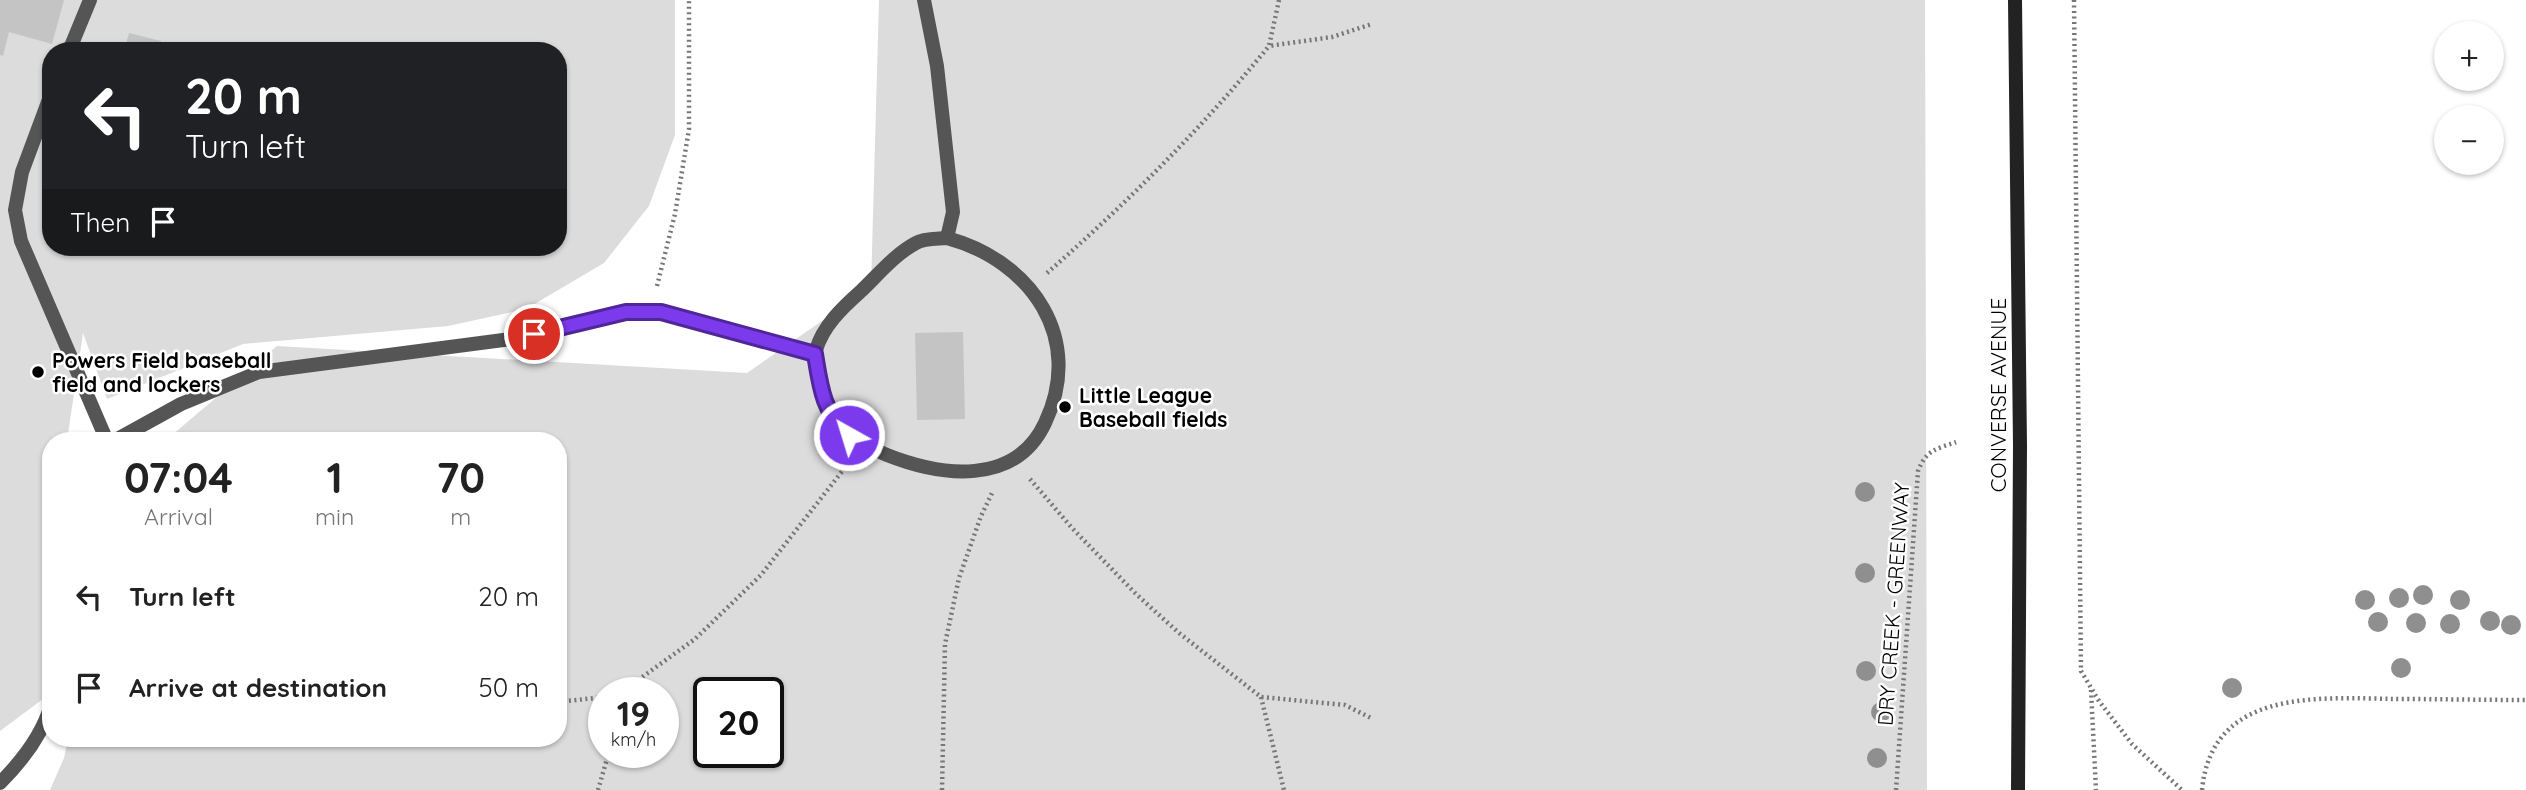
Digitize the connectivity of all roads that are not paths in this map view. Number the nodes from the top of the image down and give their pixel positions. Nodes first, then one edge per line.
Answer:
1 (90, 0) edge
2 (924, 0) edge
3 (2015, 0) edge
4 (73, 42) edge
5 (42, 118) edge
6 (947, 238) junction
7 (815, 354) junction
8 (103, 432) edge
9 (130, 432) edge
10 (42, 729) edge
11 (0, 783) edge
12 (2018, 790) edge

1 - 4 lane
2 - 6 lane
3 - 12 main road, CONVERSE AVENUE
5 - 8 lane
6 - 7 lane
6 - 7 lane
7 - 9 lane
10 - 11 lane

